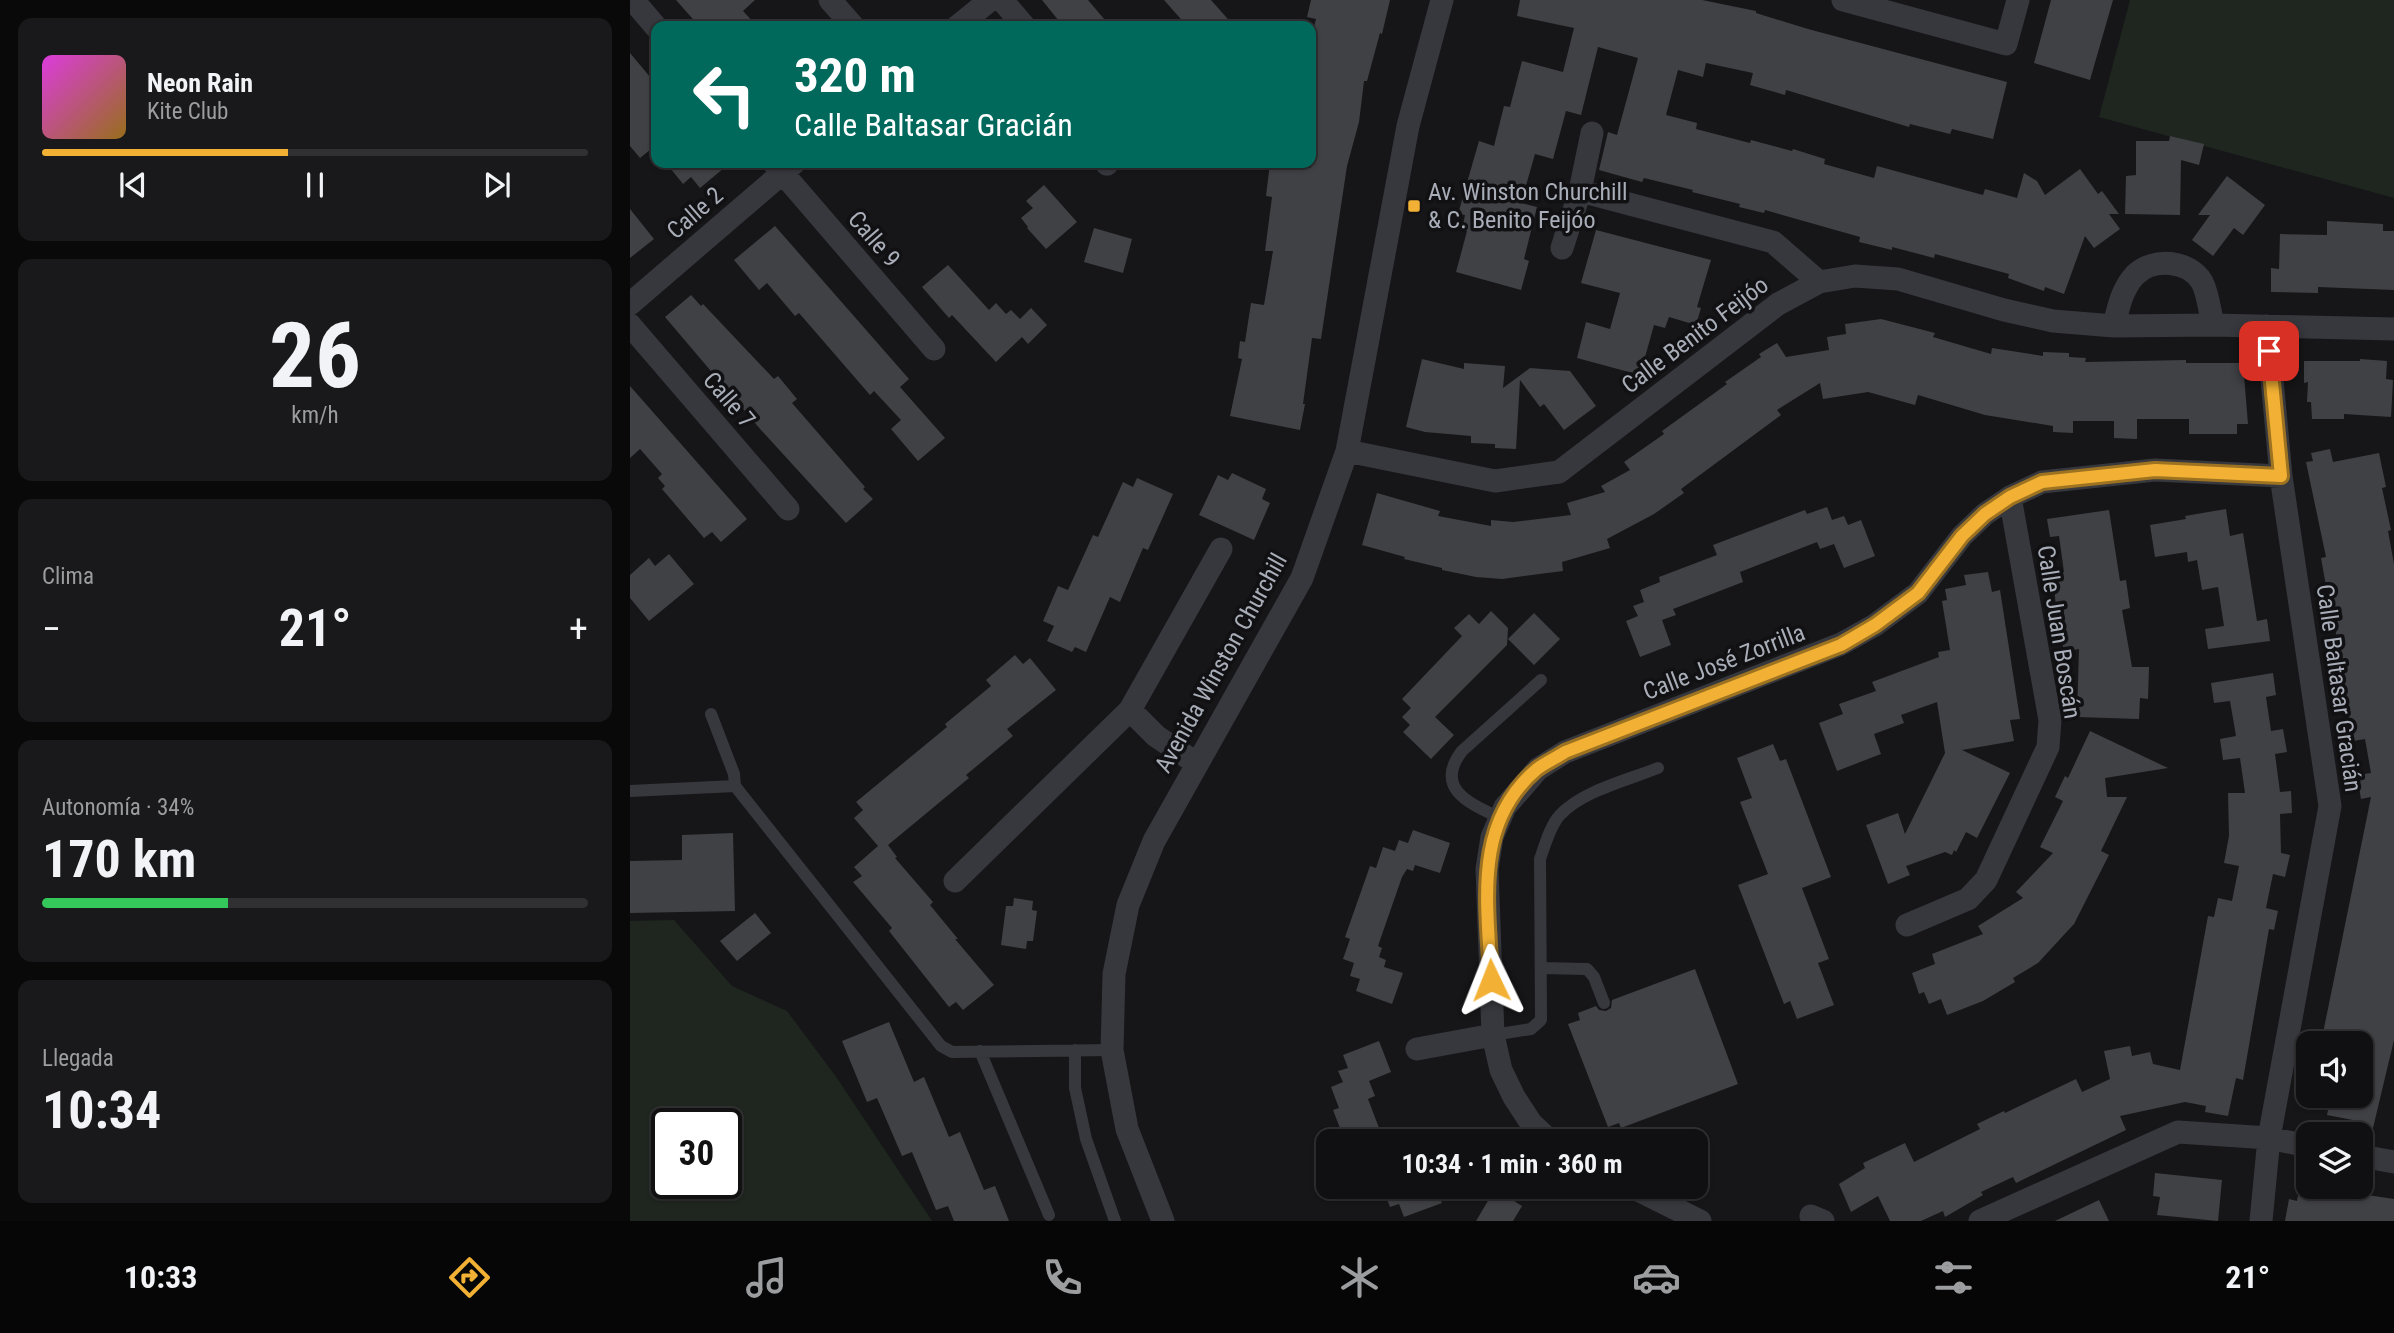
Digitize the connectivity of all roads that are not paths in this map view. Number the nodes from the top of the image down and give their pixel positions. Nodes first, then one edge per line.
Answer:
1 (633, 0) edge
2 (830, 0) edge
3 (990, 0) edge
4 (1002, 0) edge
5 (1442, 0) edge
6 (1843, 0) edge
7 (2018, 0) edge
8 (651, 21) edge
9 (849, 21) edge
10 (964, 21) edge
11 (1020, 21) edge
12 (1592, 133) dead end
13 (782, 168) edge
14 (786, 168) edge
15 (1580, 191) junction
16 (1562, 248) dead end
17 (1819, 282) junction
18 (630, 304) edge
19 (2213, 324) junction
20 (630, 325) edge
21 (2114, 326) junction
22 (2267, 326) junction
23 (2394, 329) edge
24 (934, 349) dead end
25 (1347, 450) junction
26 (2281, 476) junction
27 (2010, 497) junction
28 (788, 509) dead end
29 (1221, 549) dead end
30 (1541, 680) dead end
31 (1130, 710) junction
32 (711, 714) dead end
33 (1196, 763) junction
34 (1658, 768) dead end
35 (735, 786) junction
36 (630, 791) edge
37 (1500, 818) junction
38 (955, 881) dead end
39 (1907, 925) dead end
40 (1541, 968) junction
41 (1604, 1003) dead end
42 (1493, 1035) junction
43 (1417, 1049) dead end
44 (1075, 1050) junction
45 (1112, 1050) junction
46 (980, 1051) junction
47 (1537, 1129) edge
48 (2269, 1138) junction
49 (2296, 1144) edge
50 (2373, 1158) edge
51 (2394, 1162) edge
52 (1656, 1199) edge
53 (1049, 1215) dead end
54 (1115, 1221) edge
55 (1163, 1221) edge
56 (1700, 1221) edge
57 (1980, 1221) edge
58 (2260, 1221) edge

1 - 8 street
2 - 9 street
3 - 10 street
4 - 11 street
5 - 25 street, Avenida Winston Churchill
6 - 7 street
12 - 15 street
13 - 18 street, Calle 2
14 - 24 street, Calle 9
15 - 16 street
15 - 17 street
17 - 21 street, Calle Benito Feijóo
17 - 25 street, Calle Benito Feijóo
19 - 21 street, Calle Benito Feijóo
19 - 21 street
19 - 22 street, Calle Benito Feijóo
20 - 28 street, Calle 7
22 - 23 street
22 - 26 street, Calle Baltasar Gracián
25 - 33 street, Avenida Winston Churchill
26 - 27 street, Calle José Zorrilla
26 - 48 street, Calle Baltasar Gracián
27 - 37 street, Calle José Zorrilla
27 - 39 street, Calle Juan Boscán
29 - 31 street
30 - 37 lane
31 - 33 street
31 - 38 street
32 - 35 lane
33 - 45 street, Avenida Winston Churchill
34 - 40 lane
35 - 36 lane
35 - 46 lane
37 - 42 street, Calle José Zorrilla
40 - 41 lane
40 - 42 lane
42 - 43 street
42 - 47 street, Calle José Zorrilla
44 - 45 lane
44 - 46 lane
44 - 54 lane
45 - 55 street, Avenida Winston Churchill
46 - 53 lane
48 - 49 street
48 - 57 street
48 - 58 street, Calle Baltasar Gracián
50 - 51 street
52 - 56 street

